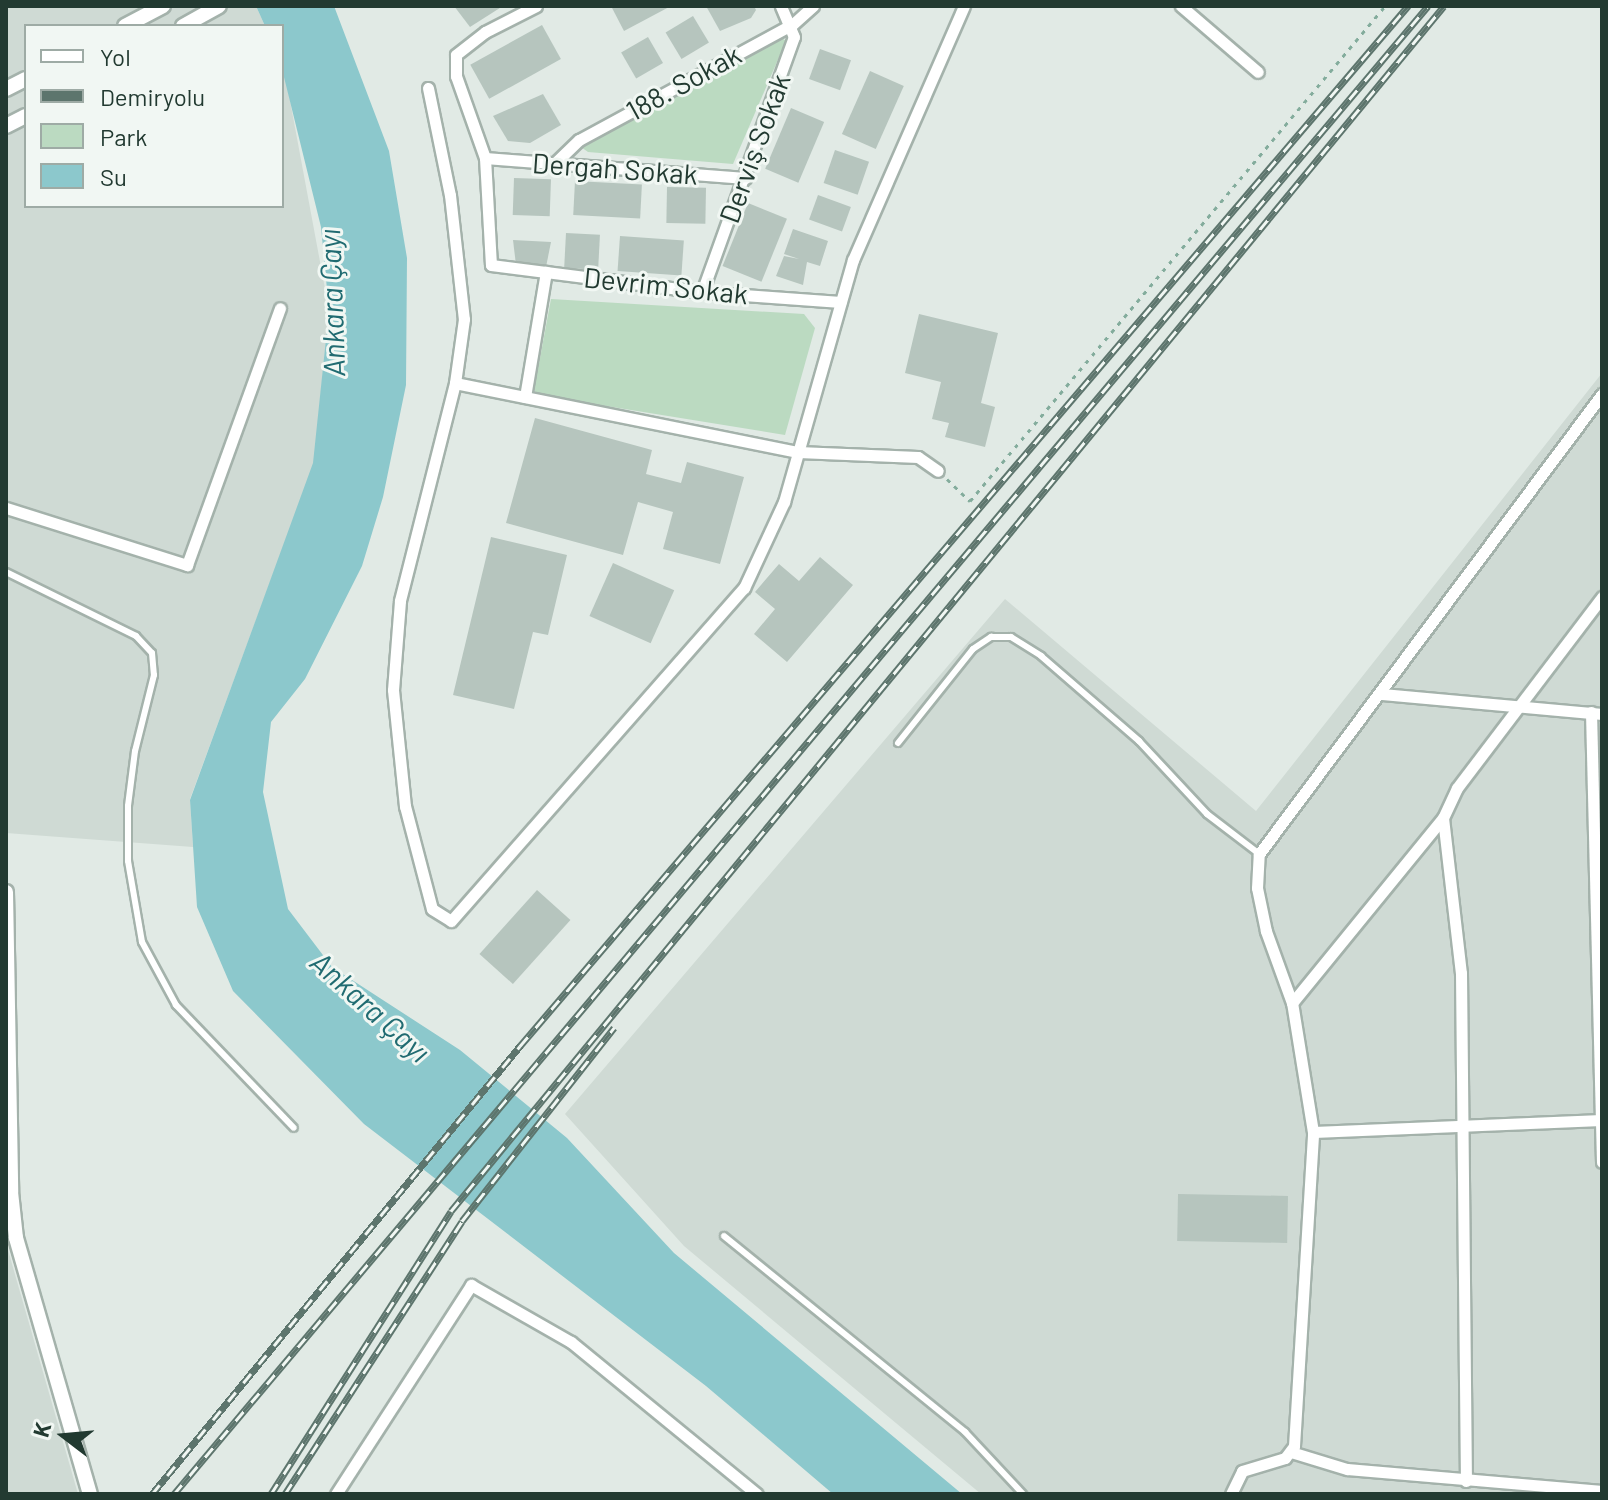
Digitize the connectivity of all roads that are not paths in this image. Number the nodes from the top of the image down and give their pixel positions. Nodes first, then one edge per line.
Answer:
1 (163, 6) edge
2 (219, 6) edge
3 (536, 6) edge
4 (781, 6) edge
5 (813, 6) edge
6 (964, 6) edge
7 (1181, 6) edge
8 (129, 24) edge
9 (187, 24) edge
10 (793, 24) junction
11 (1258, 72) dead end
12 (24, 80) edge
13 (428, 88) dead end
14 (6, 89) edge
15 (24, 117) edge
16 (6, 126) edge
17 (485, 158) junction
18 (556, 162) junction
19 (745, 178) junction
20 (546, 272) junction
21 (702, 292) junction
22 (841, 302) junction
23 (280, 308) dead end
24 (455, 383) junction
25 (1602, 394) edge
26 (525, 397) junction
27 (1597, 408) edge
28 (798, 452) junction
29 (938, 471) road end
30 (6, 508) edge
31 (6, 572) edge
32 (1602, 597) edge
33 (1382, 694) junction
34 (1523, 706) junction
35 (1596, 713) edge
36 (898, 743) dead end
37 (1443, 818) junction
38 (1259, 854) junction
39 (6, 892) edge
40 (1292, 1003) junction
41 (1601, 1120) edge
42 (1460, 1124) junction
43 (294, 1128) dead end
44 (1313, 1132) junction
45 (1602, 1162) edge
46 (724, 1236) dead end
47 (1291, 1452) junction
48 (1466, 1481) junction
49 (1602, 1491) edge
50 (90, 1494) edge
51 (336, 1494) edge
52 (757, 1494) edge
53 (1023, 1494) edge
54 (1231, 1494) edge

1 - 8 street
2 - 9 street
3 - 17 street
4 - 10 street
5 - 10 street, 188. Sokak
6 - 22 street
7 - 11 street
10 - 18 street, 188. Sokak
10 - 19 street, Derviş Sokak
12 - 14 street
13 - 24 street
15 - 16 street
17 - 18 street, Dergah Sokak
17 - 20 street, Devrim Sokak
18 - 19 street, Dergah Sokak
19 - 21 street, Derviş Sokak
20 - 21 street, Devrim Sokak
20 - 26 street
21 - 22 street, Devrim Sokak
22 - 28 street
23 - 30 street
24 - 26 street
24 - 28 street
25 - 27 street
26 - 28 street
27 - 33 street
28 - 29 street
31 - 43 lane
32 - 34 street
33 - 34 street
33 - 38 street
34 - 35 street
34 - 37 street
35 - 41 street
36 - 38 lane
37 - 40 street
37 - 42 street
38 - 40 street
39 - 50 street
40 - 44 street
41 - 42 street
41 - 45 street
42 - 44 street
42 - 48 street
44 - 47 street
46 - 53 lane
47 - 48 street
47 - 54 street
48 - 49 street
51 - 52 street

